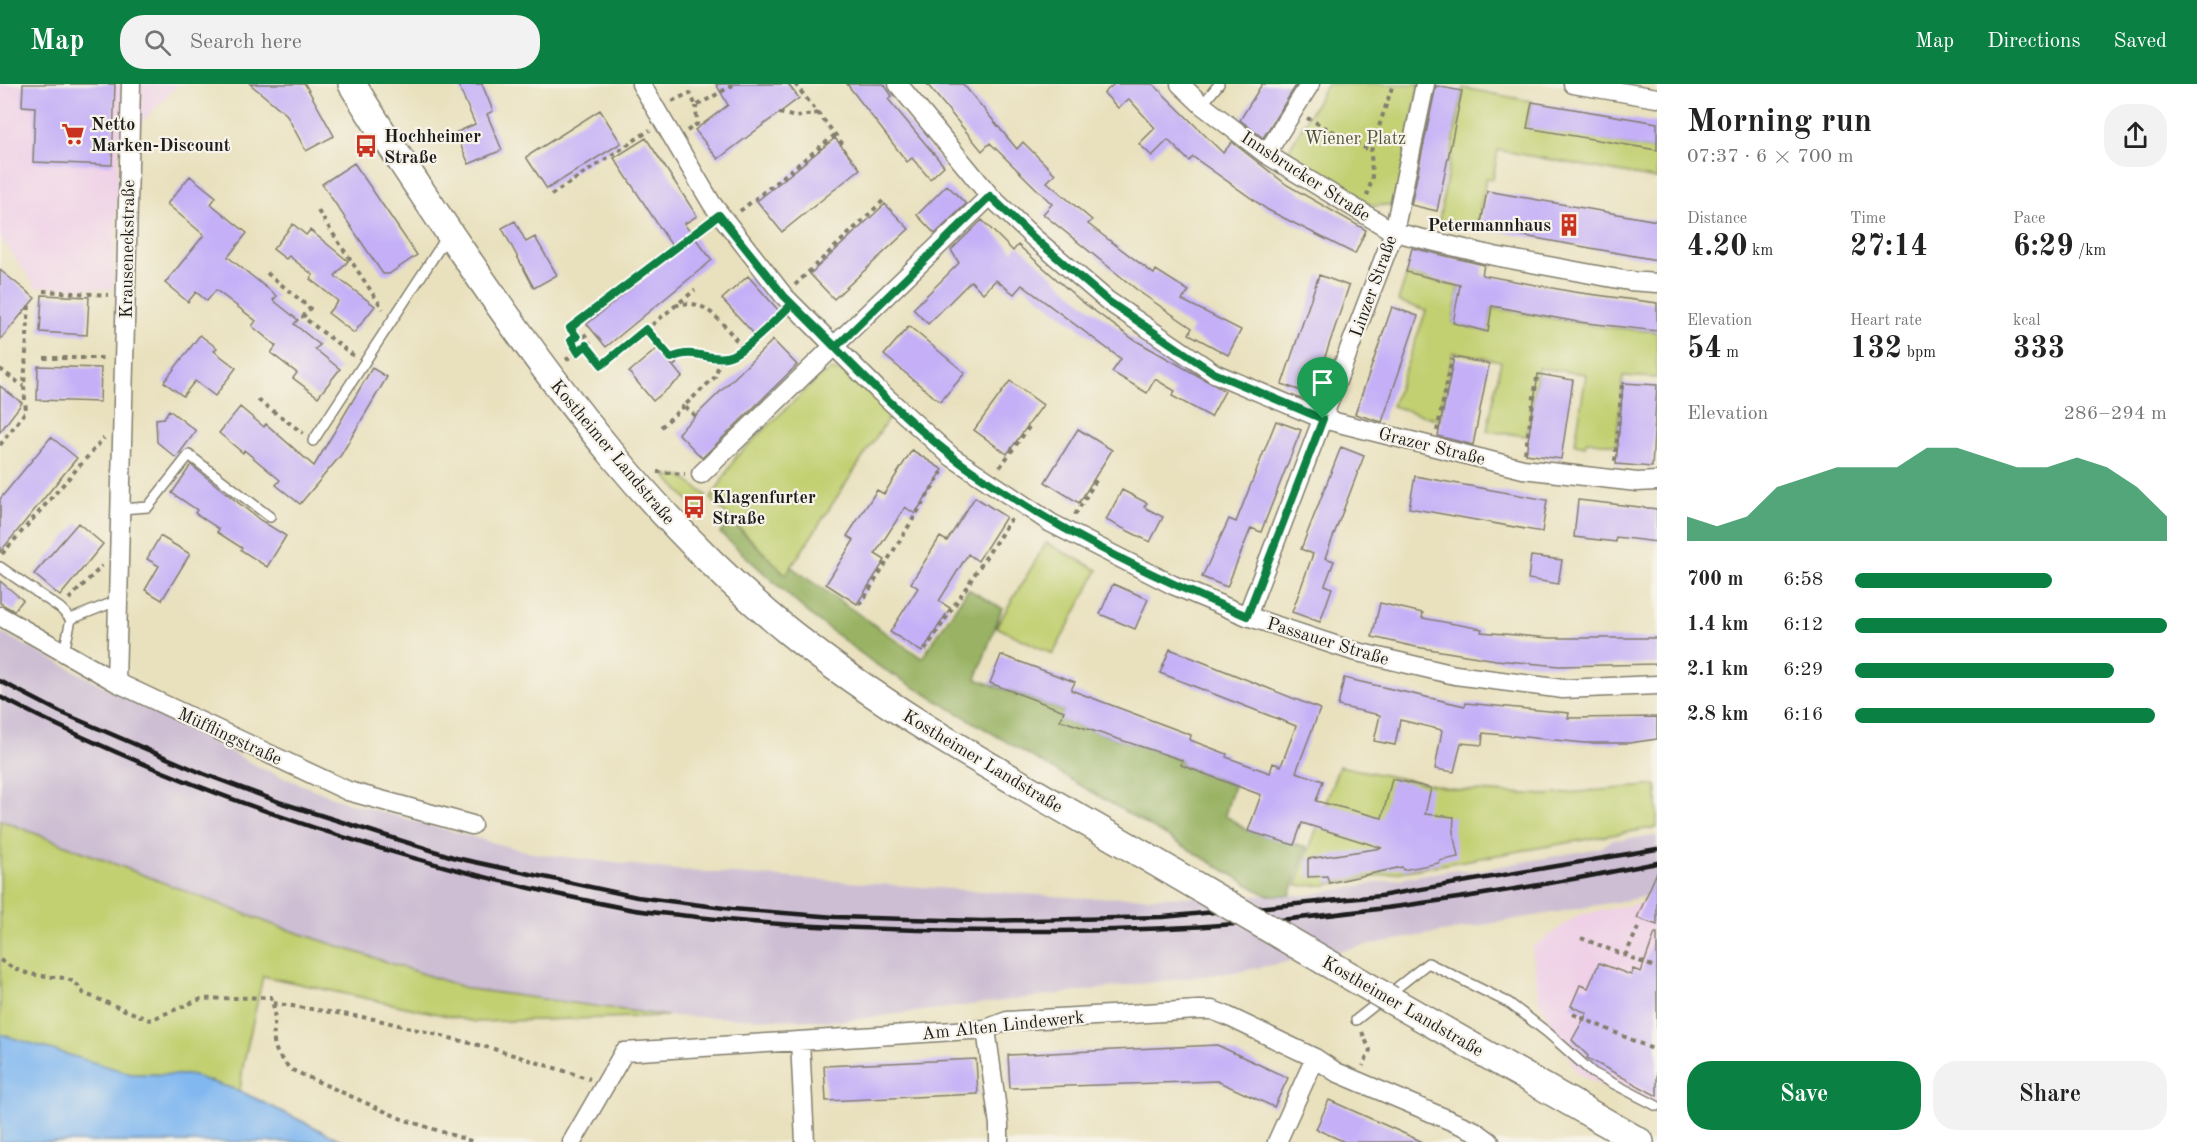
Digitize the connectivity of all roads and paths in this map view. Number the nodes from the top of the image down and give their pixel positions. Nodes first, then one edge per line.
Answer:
1 (131, 84) edge
2 (352, 84) edge
3 (641, 84) edge
4 (735, 84) edge
5 (795, 84) edge
6 (898, 84) edge
7 (1180, 84) edge
8 (1219, 84) edge
9 (1310, 84) edge
10 (1393, 84) edge
11 (1425, 84) edge
12 (1573, 84) edge
13 (1657, 99) edge
14 (1202, 105) junction
15 (696, 106) junction
16 (1293, 111) junction
17 (778, 113) dead end
18 (818, 113) junction
19 (659, 115) junction
20 (836, 135) junction
21 (674, 140) junction
22 (845, 147) dead end
23 (1371, 151) junction
24 (1266, 154) junction
25 (551, 195) dead end
26 (990, 196) junction
27 (885, 199) dead end
28 (318, 211) dead end
29 (1366, 216) junction
30 (722, 218) junction
31 (1394, 232) junction
32 (450, 233) junction
33 (267, 273) dead end
34 (1657, 283) edge
35 (695, 290) dead end
36 (43, 291) dead end
37 (126, 296) junction
38 (788, 300) junction
39 (29, 303) dead end
40 (675, 306) junction
41 (392, 322) junction
42 (646, 329) junction
43 (577, 337) junction
44 (586, 345) junction
45 (836, 347) junction
46 (742, 348) junction
47 (578, 352) junction
48 (721, 357) junction
49 (44, 358) dead end
50 (125, 358) junction
51 (671, 358) junction
52 (1452, 359) dead end
53 (566, 360) dead end
54 (364, 363) junction
55 (676, 365) dead end
56 (0, 369) edge
57 (1537, 378) dead end
58 (1622, 385) dead end
59 (24, 386) junction
60 (258, 400) dead end
61 (684, 405) junction
62 (124, 414) junction
63 (695, 416) dead end
64 (1323, 419) junction
65 (661, 427) dead end
66 (1029, 427) dead end
67 (313, 441) joint
68 (0, 445) edge
69 (1434, 447) junction
70 (952, 456) junction
71 (1523, 469) junction
72 (652, 471) dead end
73 (701, 474) joint
74 (1098, 477) dead end
75 (1613, 480) junction
76 (1657, 481) edge
77 (989, 482) junction
78 (1022, 503) junction
79 (121, 509) junction
80 (270, 517) dead end
81 (1065, 531) junction
82 (119, 549) junction
83 (0, 557) edge
84 (0, 567) edge
85 (118, 600) junction
86 (860, 605) dead end
87 (60, 608) junction
88 (0, 616) edge
89 (1247, 616) junction
90 (71, 619) junction
91 (925, 650) dead end
92 (64, 652) junction
93 (116, 682) junction
94 (1657, 685) edge
95 (472, 825) dead end
96 (1638, 928) dead end
97 (1581, 938) dead end
98 (1625, 956) junction
99 (0, 960) edge
100 (1657, 968) edge
101 (273, 1003) junction
102 (1573, 1014) dead end
103 (1356, 1020) joint
104 (986, 1029) junction
105 (800, 1041) junction
106 (1657, 1051) edge
107 (1315, 1058) junction
108 (1356, 1080) junction
109 (605, 1083) junction
110 (1657, 1106) edge
111 (474, 1142) edge
112 (572, 1142) edge
113 (805, 1142) edge
114 (999, 1142) edge
115 (1277, 1142) edge
116 (1490, 1142) edge
117 (1640, 1142) edge

1 - 37 street, Krauseneckstraße
2 - 32 main road, Kostheimer Landstraße
3 - 19 street, Passauer Straße
4 - 15 path
5 - 18 path
6 - 26 street, Grazer Straße
7 - 14 street, Innsbrucker Straße
8 - 14 lane
9 - 16 street
10 - 23 path
11 - 31 street, Linzer Straße
12 - 13 street
14 - 24 street, Innsbrucker Straße
15 - 19 path
15 - 21 path
16 - 23 path
16 - 24 street
17 - 18 path
18 - 20 path
19 - 21 street, Passauer Straße
19 - 25 path
20 - 22 path
20 - 30 path
21 - 30 street, Passauer Straße
23 - 29 path
24 - 29 street, Innsbrucker Straße
26 - 45 street
26 - 64 street, Grazer Straße
27 - 38 path
28 - 41 path
29 - 31 street, Innsbrucker Straße
30 - 38 street, Passauer Straße
30 - 43 path
31 - 34 street, Innsbrucker Straße
31 - 64 street, Linzer Straße
32 - 41 lane
32 - 117 main road, Kostheimer Landstraße, bridge
33 - 54 path
35 - 40 path
36 - 37 path
37 - 50 street, Krauseneckstraße
38 - 45 street, Passauer Straße
38 - 46 path
39 - 59 path
40 - 42 path
40 - 46 path
41 - 54 lane
42 - 44 path
42 - 51 path
43 - 44 path
43 - 47 path
44 - 47 path
45 - 70 street, Passauer Straße
45 - 73 street
46 - 48 path
47 - 53 path
48 - 51 path
48 - 61 path
49 - 50 path
50 - 62 street, Krauseneckstraße
51 - 55 path
52 - 69 path
54 - 67 lane
56 - 59 path
57 - 71 path
58 - 75 path
59 - 68 path
60 - 67 path
61 - 63 path
61 - 65 path
62 - 79 street, Krauseneckstraße
62 - 83 path
64 - 69 street, Grazer Straße
64 - 89 street, Linzer Straße
66 - 77 path
69 - 71 street, Grazer Straße
70 - 77 street, Passauer Straße
70 - 86 path
71 - 75 street, Grazer Straße
72 - 73 path
74 - 81 path
75 - 76 street, Grazer Straße
77 - 78 street, Passauer Straße
78 - 81 street, Passauer Straße
78 - 91 path
79 - 80 lane
79 - 82 street, Krauseneckstraße
81 - 89 street, Passauer Straße
82 - 85 street, Krauseneckstraße
82 - 87 path
84 - 87 lane
85 - 90 lane
85 - 93 street, Krauseneckstraße
87 - 90 lane
88 - 92 street, Müfflingstraße
89 - 94 street, Passauer Straße
90 - 92 lane
92 - 93 street, Müfflingstraße
93 - 95 street, Müfflingstraße
96 - 98 path
97 - 98 path
98 - 100 path
99 - 101 path
101 - 109 path
101 - 111 path
102 - 106 path
103 - 108 path
103 - 110 lane
104 - 105 street, Am Alten Lindewerk
104 - 107 street, Am Alten Lindewerk
104 - 114 street
105 - 109 street, Am Alten Lindewerk
105 - 113 street
107 - 108 street, Am Alten Lindewerk
107 - 115 street
108 - 116 street, Am Alten Lindewerk
109 - 112 street, Am Alten Lindewerk

